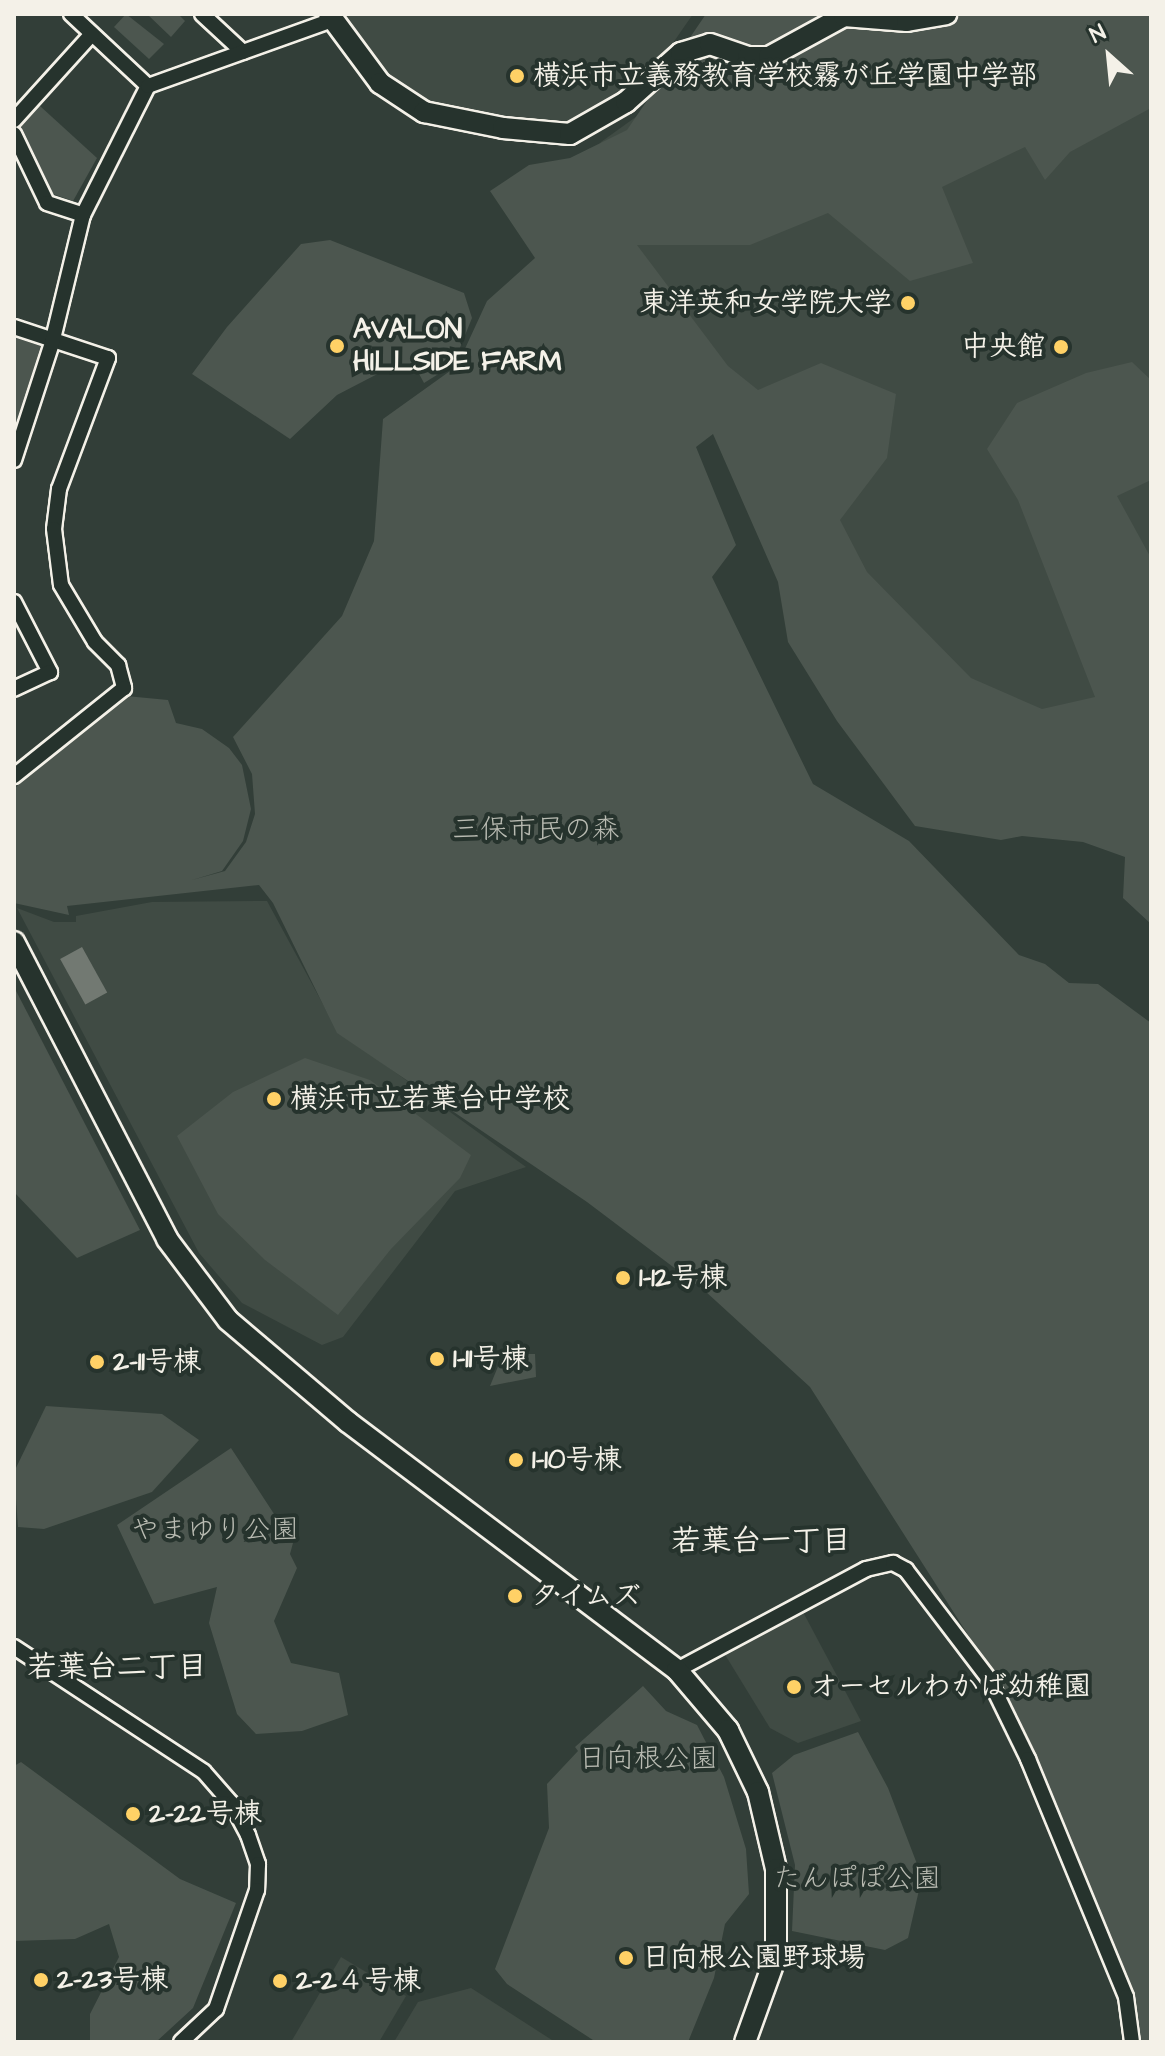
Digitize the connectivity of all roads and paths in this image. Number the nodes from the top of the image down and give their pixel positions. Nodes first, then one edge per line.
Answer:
1 (71, 14) edge
2 (202, 14) edge
3 (946, 14) edge
4 (332, 17) edge
5 (92, 34) junction
6 (243, 52) junction
7 (148, 86) junction
8 (14, 120) edge
9 (14, 134) edge
10 (83, 215) junction
11 (14, 327) edge
12 (52, 343) junction
13 (17, 441) edge
14 (14, 460) edge
15 (14, 602) edge
16 (14, 689) edge
17 (14, 776) edge
18 (14, 942) edge
19 (14, 1647) edge
20 (677, 1670) junction
21 (181, 2042) edge
22 (745, 2042) edge
23 (1132, 2042) edge

1 - 5 street
2 - 6 street
3 - 4 street
4 - 6 street
5 - 7 street
5 - 8 street
6 - 7 street
7 - 10 street
9 - 10 street
10 - 12 street
11 - 12 street
12 - 13 street
12 - 17 street
13 - 14 street
15 - 16 street
18 - 20 street
19 - 21 street
20 - 22 street
20 - 23 street

